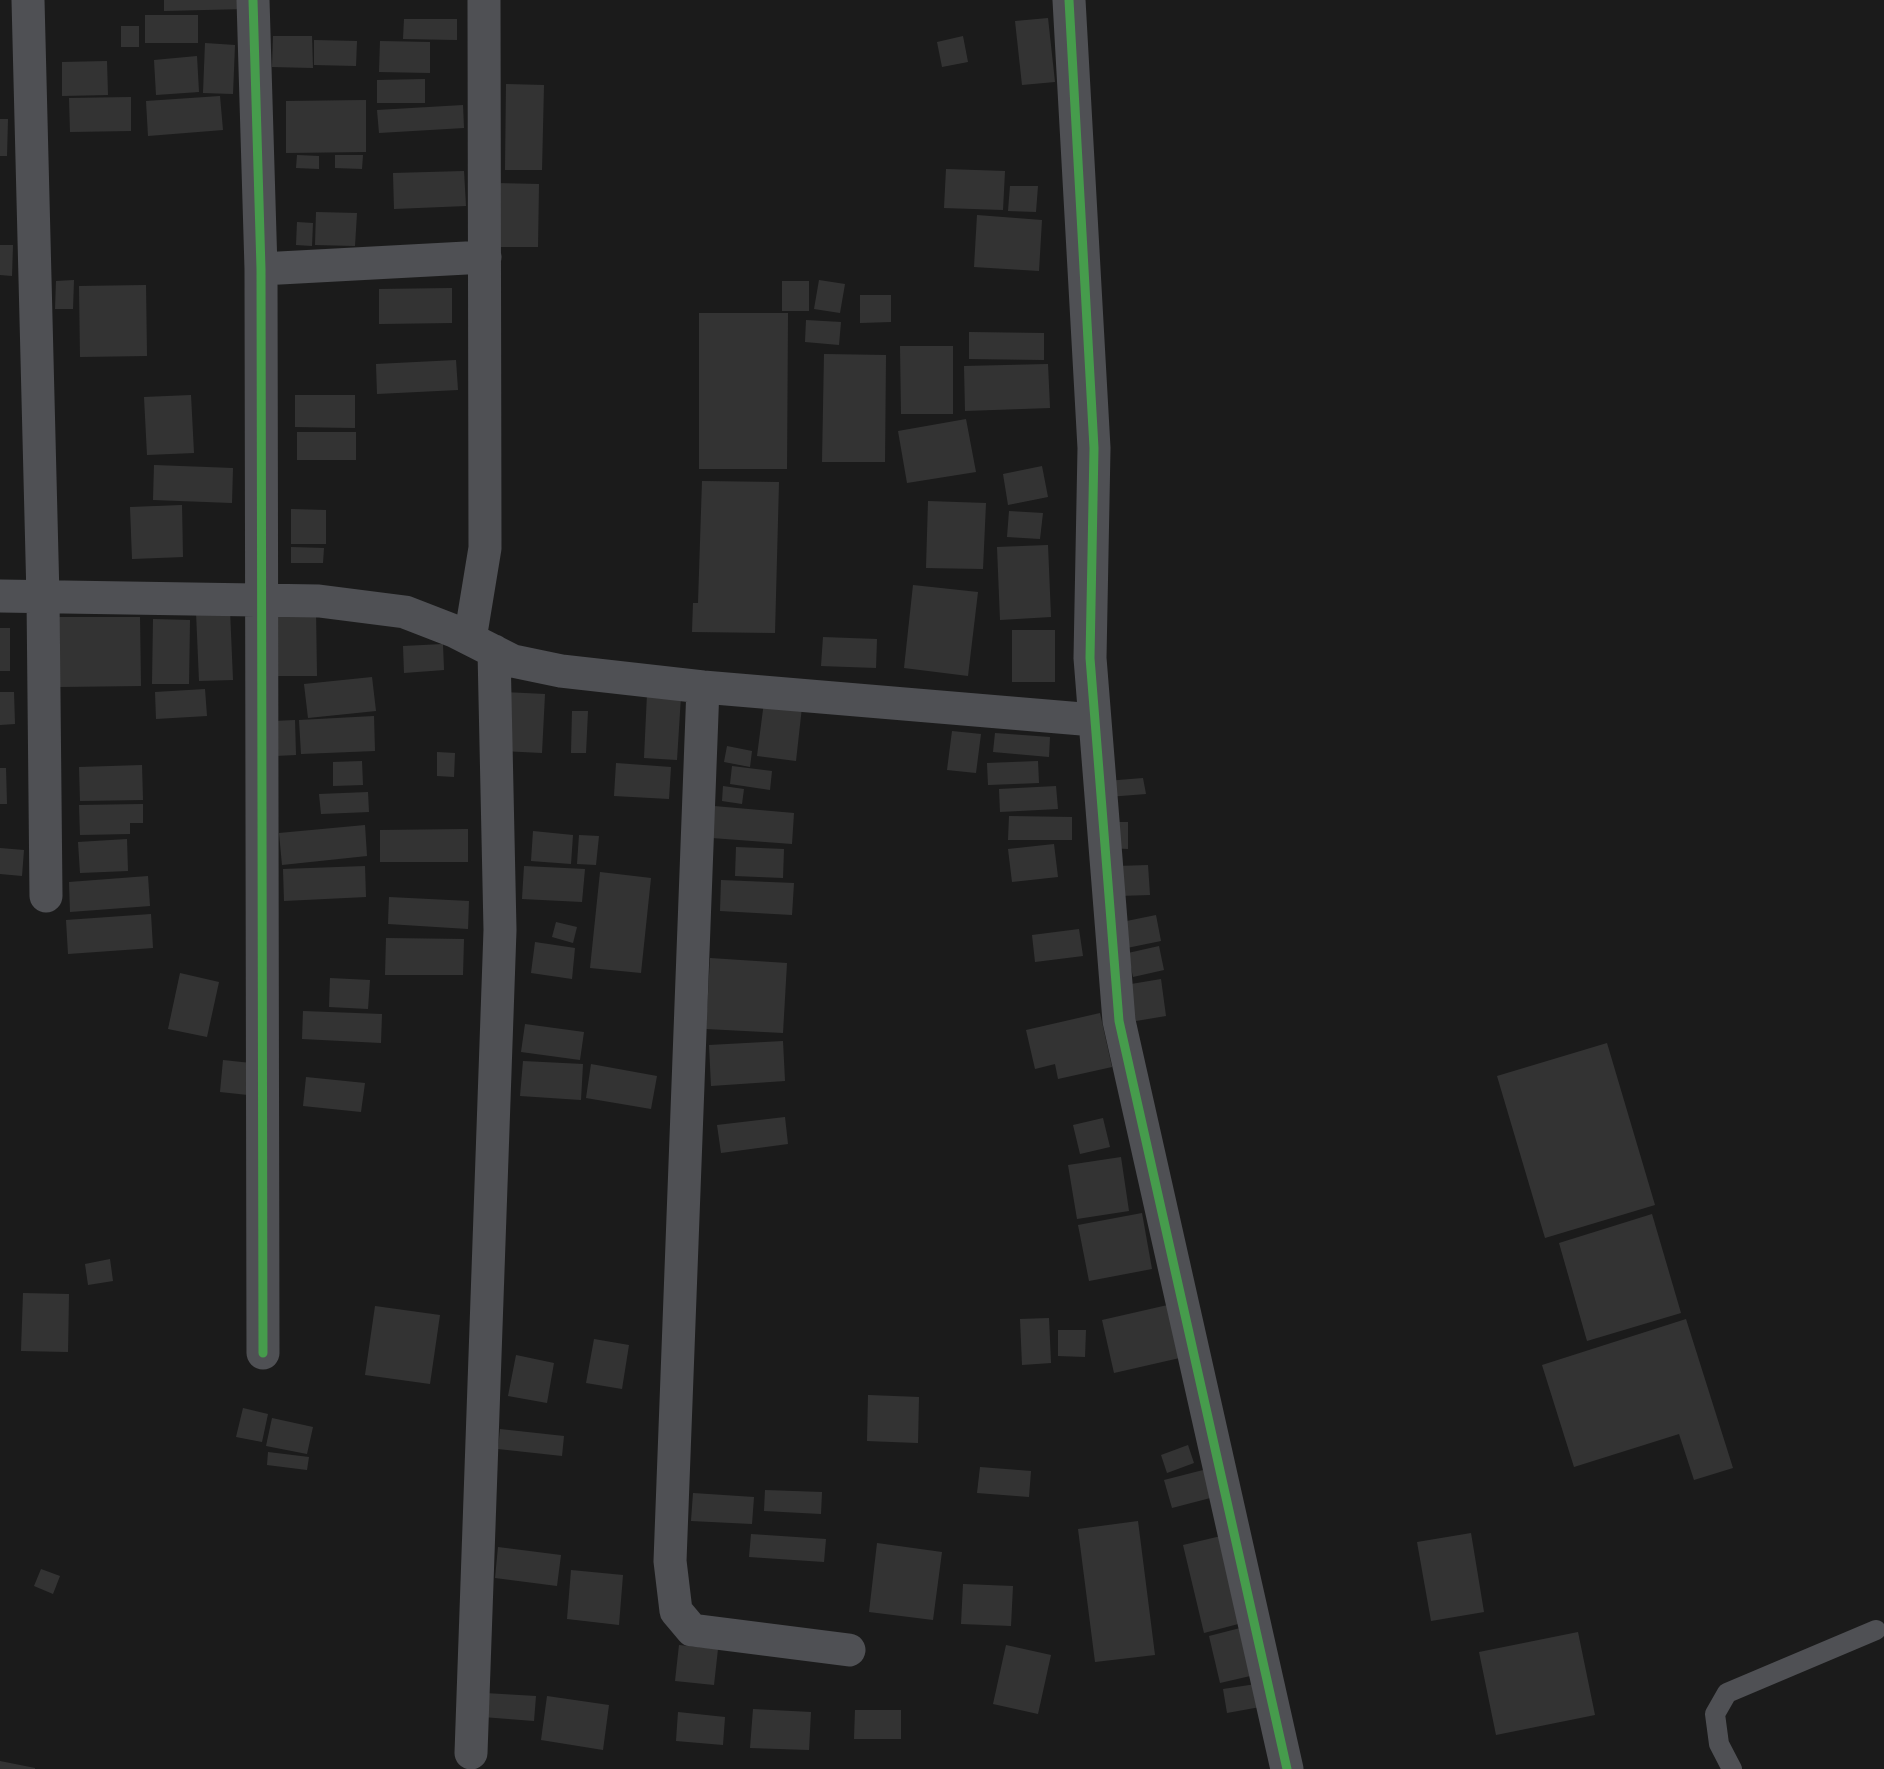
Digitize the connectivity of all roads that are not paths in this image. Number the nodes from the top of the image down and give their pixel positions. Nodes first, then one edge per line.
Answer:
1 (28, 0) edge
2 (253, 0) edge
3 (484, 0) edge
4 (1069, 0) edge
5 (485, 257) junction
6 (261, 269) junction
7 (0, 596) edge
8 (43, 597) junction
9 (260, 600) junction
10 (482, 645) junction
11 (703, 687) junction
12 (1094, 720) junction
13 (46, 896) dead end
14 (263, 1353) dead end
15 (1876, 1630) dead end
16 (849, 1650) dead end
17 (471, 1753) dead end
18 (1287, 1769) edge
19 (1732, 1769) edge

1 - 8 street
2 - 6 street
3 - 5 street
4 - 12 street
5 - 6 street
5 - 10 street
6 - 9 street
7 - 8 street
8 - 9 street
8 - 13 street
9 - 10 street
9 - 14 street
10 - 11 street
10 - 17 street
11 - 12 street
11 - 16 street
12 - 18 street
15 - 19 lane

